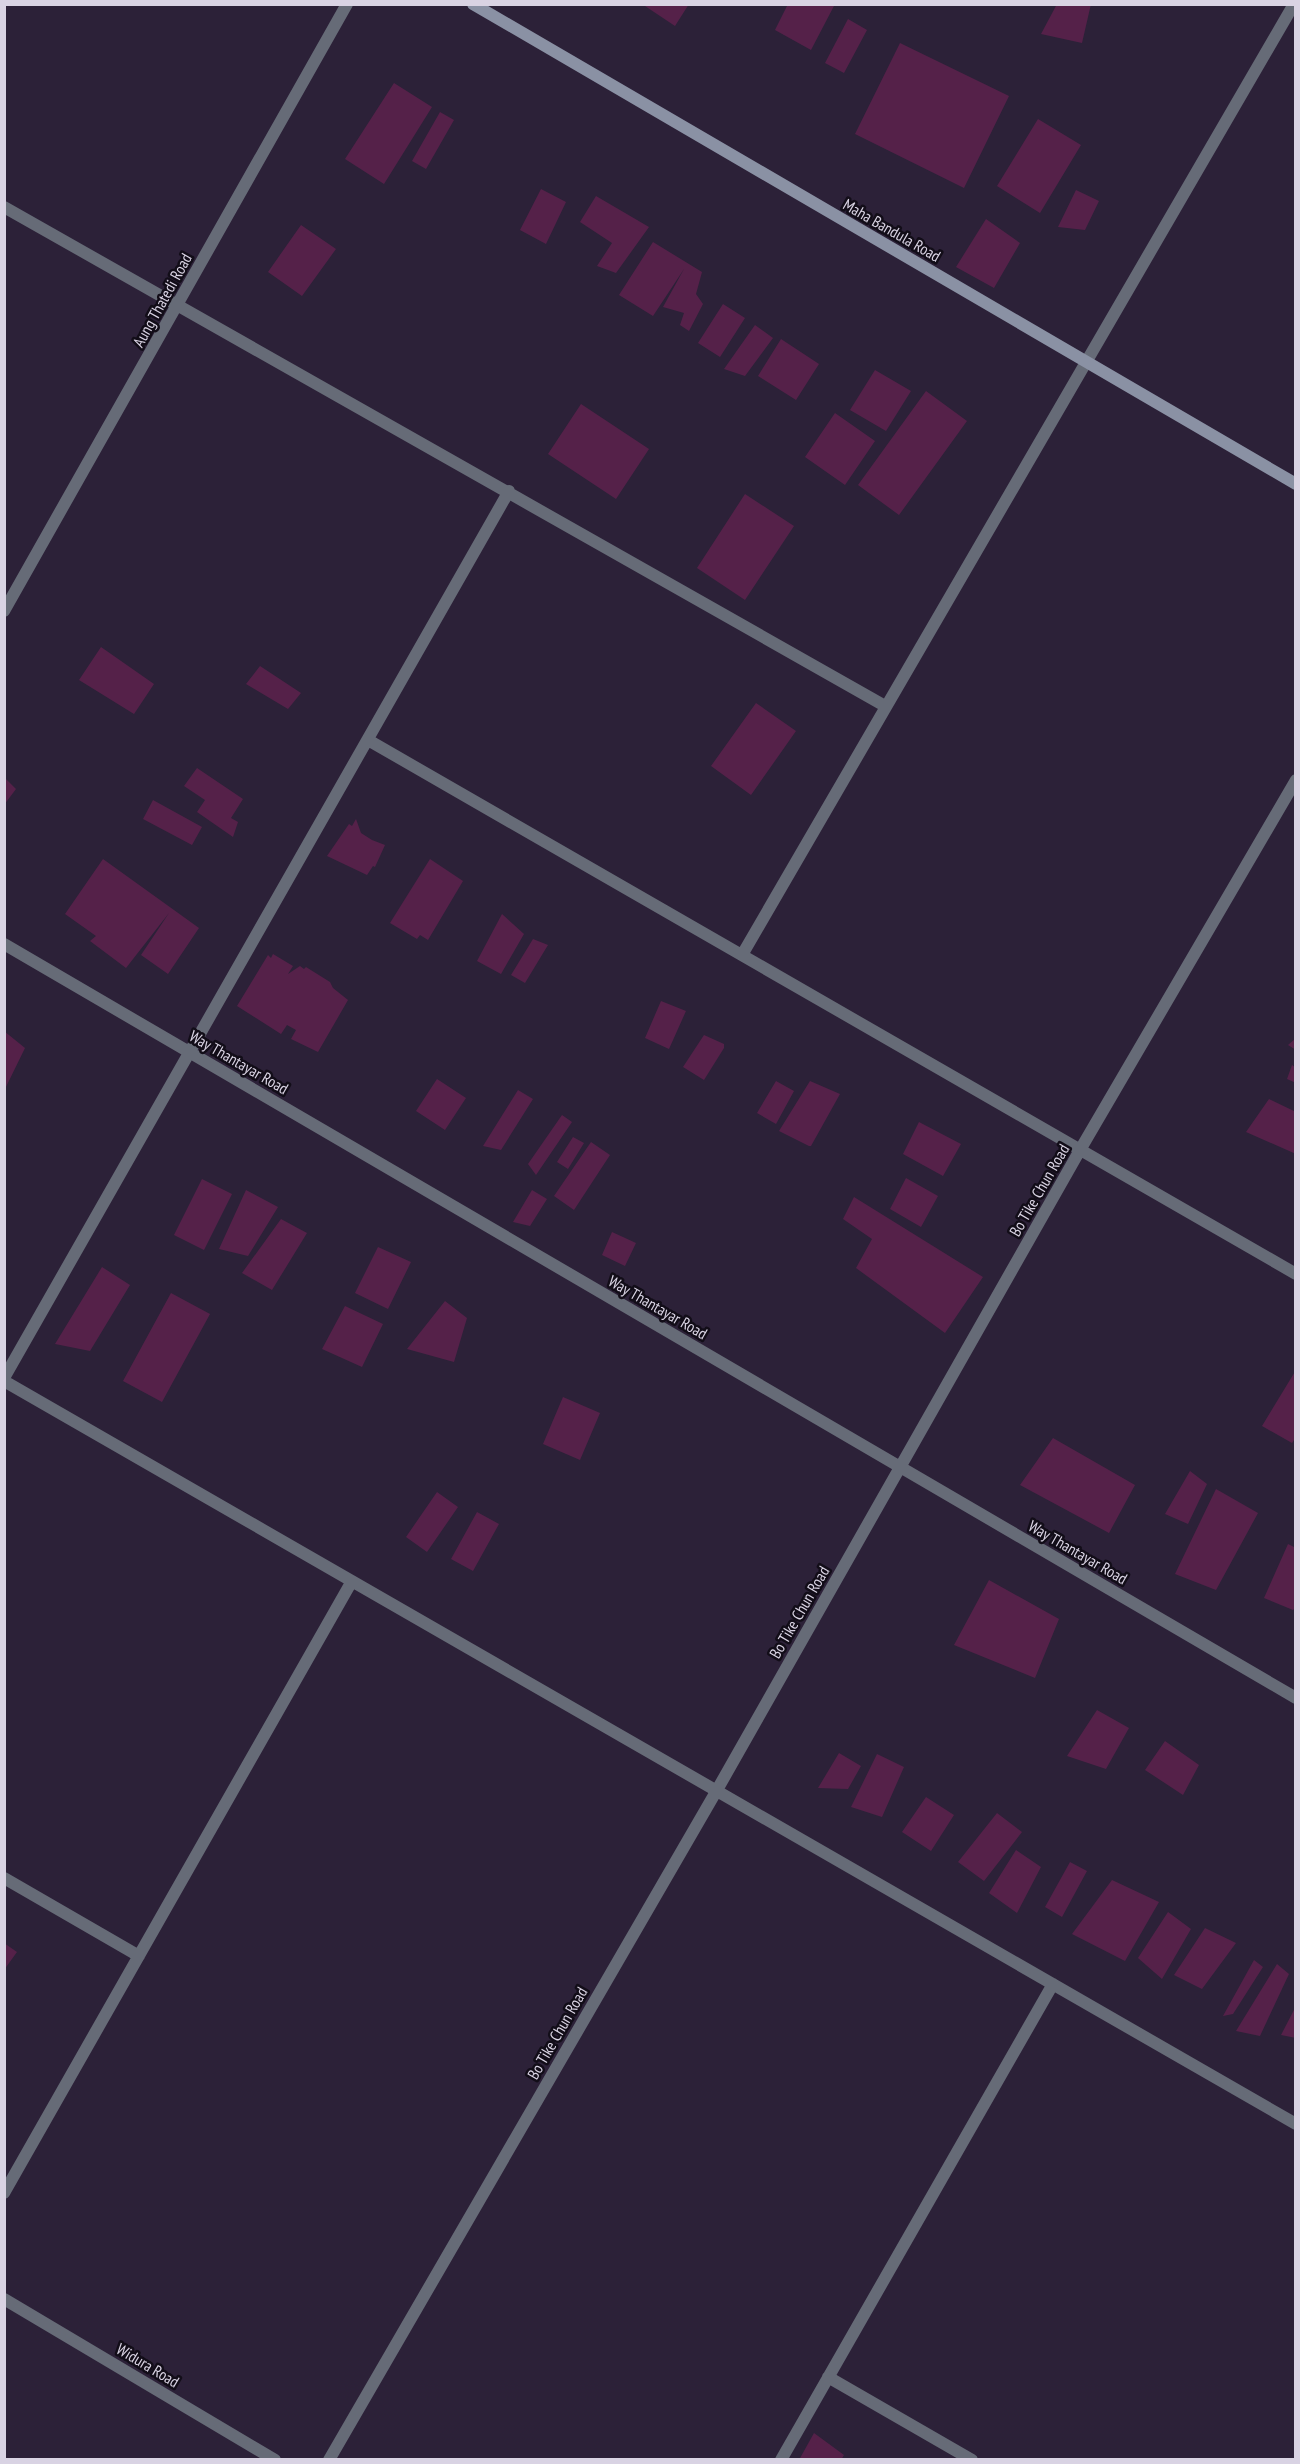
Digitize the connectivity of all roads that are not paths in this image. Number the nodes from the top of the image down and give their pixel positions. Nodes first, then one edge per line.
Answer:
1 (347, 4) edge
2 (473, 4) edge
3 (1294, 4) edge
4 (4, 207) edge
5 (178, 304) junction
6 (1085, 361) junction
7 (1296, 484) edge
8 (509, 491) junction
9 (4, 611) edge
10 (885, 706) junction
11 (368, 740) junction
12 (1296, 780) edge
13 (4, 945) edge
14 (742, 955) junction
15 (190, 1053) junction
16 (1080, 1150) junction
17 (1296, 1274) edge
18 (4, 1379) edge
19 (900, 1467) junction
20 (352, 1581) junction
21 (1296, 1698) edge
22 (717, 1791) junction
23 (4, 1878) edge
24 (139, 1956) junction
25 (1053, 1984) junction
26 (1296, 2124) edge
27 (4, 2193) edge
28 (4, 2299) edge
29 (828, 2377) junction
30 (275, 2460) edge
31 (328, 2460) edge
32 (780, 2460) edge
33 (972, 2460) edge

1 - 5 street, Aung Thatedi Road
2 - 6 street, Maha Bandula Road
3 - 6 street
4 - 5 street
5 - 8 street
5 - 9 street, Aung Thatedi Road
6 - 7 street, Maha Bandula Road
6 - 10 street
8 - 10 street
8 - 11 street
10 - 14 street
11 - 14 street
11 - 15 street
12 - 16 street, Bo Tike Chun Road
13 - 15 street, Way Thantayar Road
14 - 16 street
15 - 18 street
15 - 19 street, Way Thantayar Road
16 - 17 street
16 - 19 street, Bo Tike Chun Road
18 - 20 street
19 - 21 street, Way Thantayar Road
19 - 22 street, Bo Tike Chun Road
20 - 22 street
20 - 24 street
22 - 25 street
22 - 31 street, Bo Tike Chun Road
23 - 24 street
24 - 27 street
25 - 26 street
25 - 29 street
28 - 30 street, Widura Road
29 - 32 street
29 - 33 street

